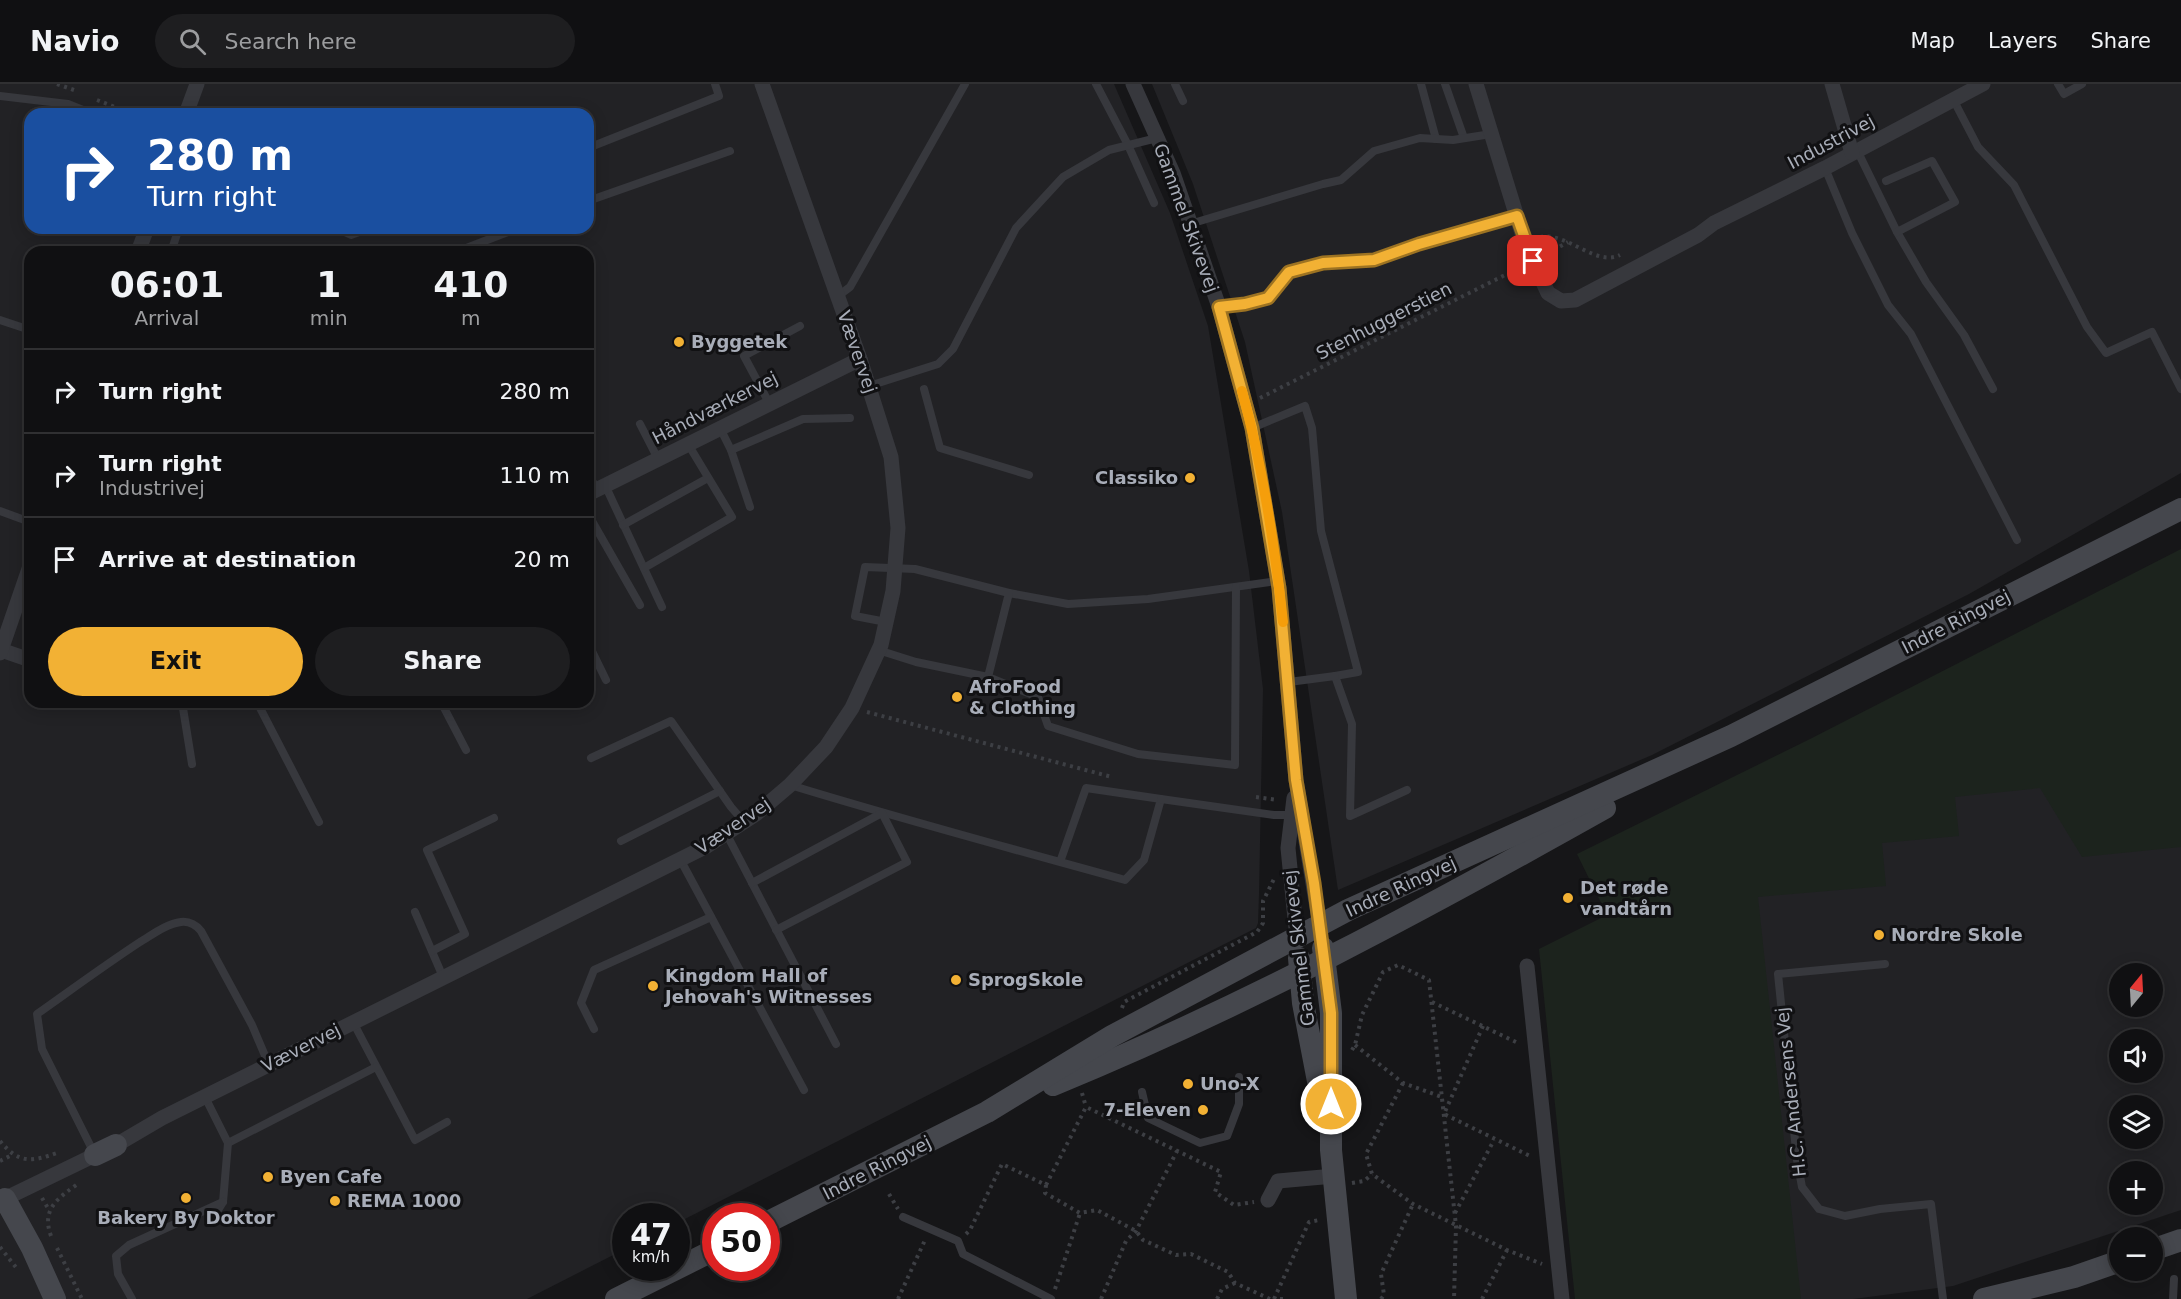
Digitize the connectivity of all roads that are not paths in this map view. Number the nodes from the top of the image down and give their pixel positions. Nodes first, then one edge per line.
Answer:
1 (196, 84) edge
2 (715, 84) edge
3 (762, 84) edge
4 (965, 84) edge
5 (1096, 84) edge
6 (1133, 84) edge
7 (1175, 84) edge
8 (1421, 84) edge
9 (1445, 84) edge
10 (1476, 84) edge
11 (1832, 84) edge
12 (1983, 84) edge
13 (2058, 84) edge
14 (2082, 84) edge
15 (0, 96) edge
16 (1953, 99) junction
17 (1183, 101) dead end
18 (78, 108) edge
19 (188, 108) edge
20 (1491, 134) junction
21 (1157, 138) junction
22 (1464, 138) junction
23 (1436, 139) junction
24 (1128, 145) junction
25 (594, 146) edge
26 (730, 150) dead end
27 (1855, 152) junction
28 (1825, 168) junction
29 (1886, 181) dead end
30 (594, 199) edge
31 (1154, 203) dead end
32 (1517, 216) junction
33 (1190, 224) junction
34 (1897, 232) junction
35 (502, 234) edge
36 (472, 246) edge
37 (838, 296) junction
38 (1219, 307) junction
39 (0, 320) edge
40 (800, 326) dead end
41 (24, 328) edge
42 (860, 359) junction
43 (869, 386) junction
44 (924, 389) dead end
45 (1993, 389) dead end
46 (2181, 389) edge
47 (769, 403) junction
48 (850, 418) dead end
49 (640, 424) dead end
50 (720, 428) junction
51 (1252, 428) junction
52 (688, 444) junction
53 (731, 450) junction
54 (658, 459) junction
55 (1029, 475) dead end
56 (708, 478) junction
57 (597, 489) edge
58 (750, 507) dead end
59 (2181, 509) edge
60 (0, 511) edge
61 (24, 520) edge
62 (594, 524) edge
63 (624, 525) junction
64 (2018, 540) dead end
65 (895, 567) junction
66 (644, 568) junction
67 (24, 581) edge
68 (1278, 581) junction
69 (1236, 587) junction
70 (1009, 593) junction
71 (640, 605) dead end
72 (662, 607) dead end
73 (886, 622) junction
74 (4, 629) edge
75 (878, 650) junction
76 (0, 651) edge
77 (594, 655) edge
78 (24, 658) edge
79 (1335, 675) junction
80 (988, 678) junction
81 (606, 680) dead end
82 (1289, 682) junction
83 (183, 708) edge
84 (259, 708) edge
85 (444, 708) edge
86 (1731, 736) junction
87 (466, 750) dead end
88 (591, 758) dead end
89 (192, 764) dead end
90 (790, 785) junction
91 (1407, 790) dead end
92 (720, 791) junction
93 (1161, 799) junction
94 (1296, 810) junction
95 (882, 813) junction
96 (494, 818) dead end
97 (319, 822) dead end
98 (744, 822) junction
99 (726, 833) junction
100 (621, 841) dead end
101 (680, 860) junction
102 (1060, 862) junction
103 (752, 883) junction
104 (415, 912) dead end
105 (711, 917) junction
106 (1320, 926) junction
107 (776, 930) junction
108 (1297, 939) junction
109 (432, 951) junction
110 (1324, 960) junction
111 (1885, 964) dead end
112 (1527, 966) dead end
113 (1300, 972) junction
114 (443, 977) junction
115 (353, 1022) junction
116 (594, 1029) dead end
117 (836, 1044) dead end
118 (269, 1065) junction
119 (376, 1067) junction
120 (1239, 1077) dead end
121 (804, 1090) dead end
122 (1142, 1092) dead end
123 (205, 1097) junction
124 (987, 1112) junction
125 (447, 1122) dead end
126 (228, 1143) junction
127 (116, 1145) joint
128 (1331, 1150) junction
129 (95, 1155) junction
130 (1334, 1176) junction
131 (2, 1196) edge
132 (1268, 1200) road end
133 (223, 1202) junction
134 (780, 1216) edge
135 (903, 1217) dead end
136 (212, 1220) dead end
137 (2181, 1240) edge
138 (2163, 1246) edge
139 (702, 1256) edge
140 (2109, 1265) edge
141 (2174, 1279) dead end
142 (2001, 1297) edge
143 (55, 1299) edge
144 (132, 1299) edge
145 (616, 1299) edge
146 (1051, 1299) edge
147 (1346, 1299) edge
148 (1562, 1299) edge
149 (1942, 1299) edge
150 (2173, 1299) edge

1 - 19 street
2 - 25 lane
3 - 37 street, Vævervej
4 - 37 lane
5 - 24 lane
6 - 21 street, Gammel Skivevej
7 - 17 lane
8 - 23 lane
9 - 22 lane
10 - 20 street
11 - 27 street
12 - 16 street, Industrivej
13 - 14 lane
15 - 18 lane
16 - 27 street, Industrivej
16 - 46 lane
20 - 22 lane
20 - 32 street
21 - 24 lane
21 - 33 street, Gammel Skivevej
22 - 23 lane
23 - 33 lane
24 - 31 lane
24 - 43 lane
26 - 30 lane
27 - 28 street, Industrivej
27 - 34 lane
28 - 32 street, Industrivej
28 - 64 lane
29 - 34 lane
32 - 38 lane
33 - 38 street, Gammel Skivevej
34 - 45 lane
35 - 36 lane
37 - 42 street, Vævervej
38 - 51 street, Gammel Skivevej
39 - 41 lane
40 - 47 lane
42 - 43 street, Vævervej
42 - 47 street, Håndværkervej
43 - 65 street, Vævervej
44 - 55 lane
47 - 50 street, Håndværkervej
48 - 53 lane
49 - 54 lane
50 - 52 street, Håndværkervej
50 - 53 lane
51 - 68 street, Gammel Skivevej
51 - 79 lane
52 - 54 street, Håndværkervej
52 - 56 lane
53 - 58 lane
54 - 57 street, Håndværkervej
56 - 63 lane
56 - 66 lane
57 - 63 lane
59 - 86 street, Indre Ringvej
60 - 61 lane
62 - 71 lane
63 - 66 lane
65 - 70 lane
65 - 73 street, Vævervej
65 - 73 lane
66 - 72 lane
67 - 74 street
68 - 69 lane
68 - 82 street, Gammel Skivevej
69 - 70 lane
69 - 80 lane
70 - 80 lane
73 - 75 street, Vævervej
74 - 76 street
75 - 80 lane
75 - 90 street, Vævervej
76 - 78 street
77 - 81 lane
79 - 82 lane
79 - 91 lane
82 - 94 street, Gammel Skivevej
83 - 89 lane
84 - 97 lane
85 - 87 lane
86 - 106 street, Indre Ringvej
86 - 110 street, Indre Ringvej
88 - 92 lane
90 - 95 lane
90 - 98 street, Vævervej
92 - 98 lane
92 - 100 lane
93 - 94 lane
93 - 102 lane
93 - 102 lane
94 - 106 street, Gammel Skivevej
94 - 108 street, Gammel Skivevej
95 - 102 lane
95 - 103 lane
95 - 107 lane
96 - 109 lane
98 - 99 street, Vævervej
99 - 101 street, Vævervej
99 - 103 lane
101 - 105 lane
101 - 114 street, Vævervej
103 - 107 lane
104 - 109 lane
105 - 116 lane
105 - 121 lane
106 - 108 street, Indre Ringvej
106 - 110 street, Gammel Skivevej
107 - 117 lane
108 - 113 street, Gammel Skivevej
108 - 124 street, Indre Ringvej
109 - 114 lane
110 - 113 street, Indre Ringvej
110 - 128 street, Gammel Skivevej
111 - 149 lane, H.C. Andersens Vej
112 - 148 street
113 - 124 street, Indre Ringvej
113 - 128 street, Gammel Skivevej
114 - 115 street, Vævervej
115 - 118 street, Vævervej
115 - 119 lane
118 - 123 street, Vævervej
118 - 129 lane
119 - 125 lane
119 - 126 lane
120 - 122 lane
123 - 126 lane
123 - 127 street, Vævervej
124 - 134 street, Indre Ringvej
126 - 133 lane
127 - 129 street, Vævervej
128 - 130 street, Gammel Skivevej
129 - 131 street, Vævervej
130 - 132 street
130 - 147 street, Gammel Skivevej
131 - 143 street
133 - 136 lane
133 - 144 lane
135 - 146 lane
137 - 138 street
139 - 145 street
140 - 142 street
141 - 150 lane

